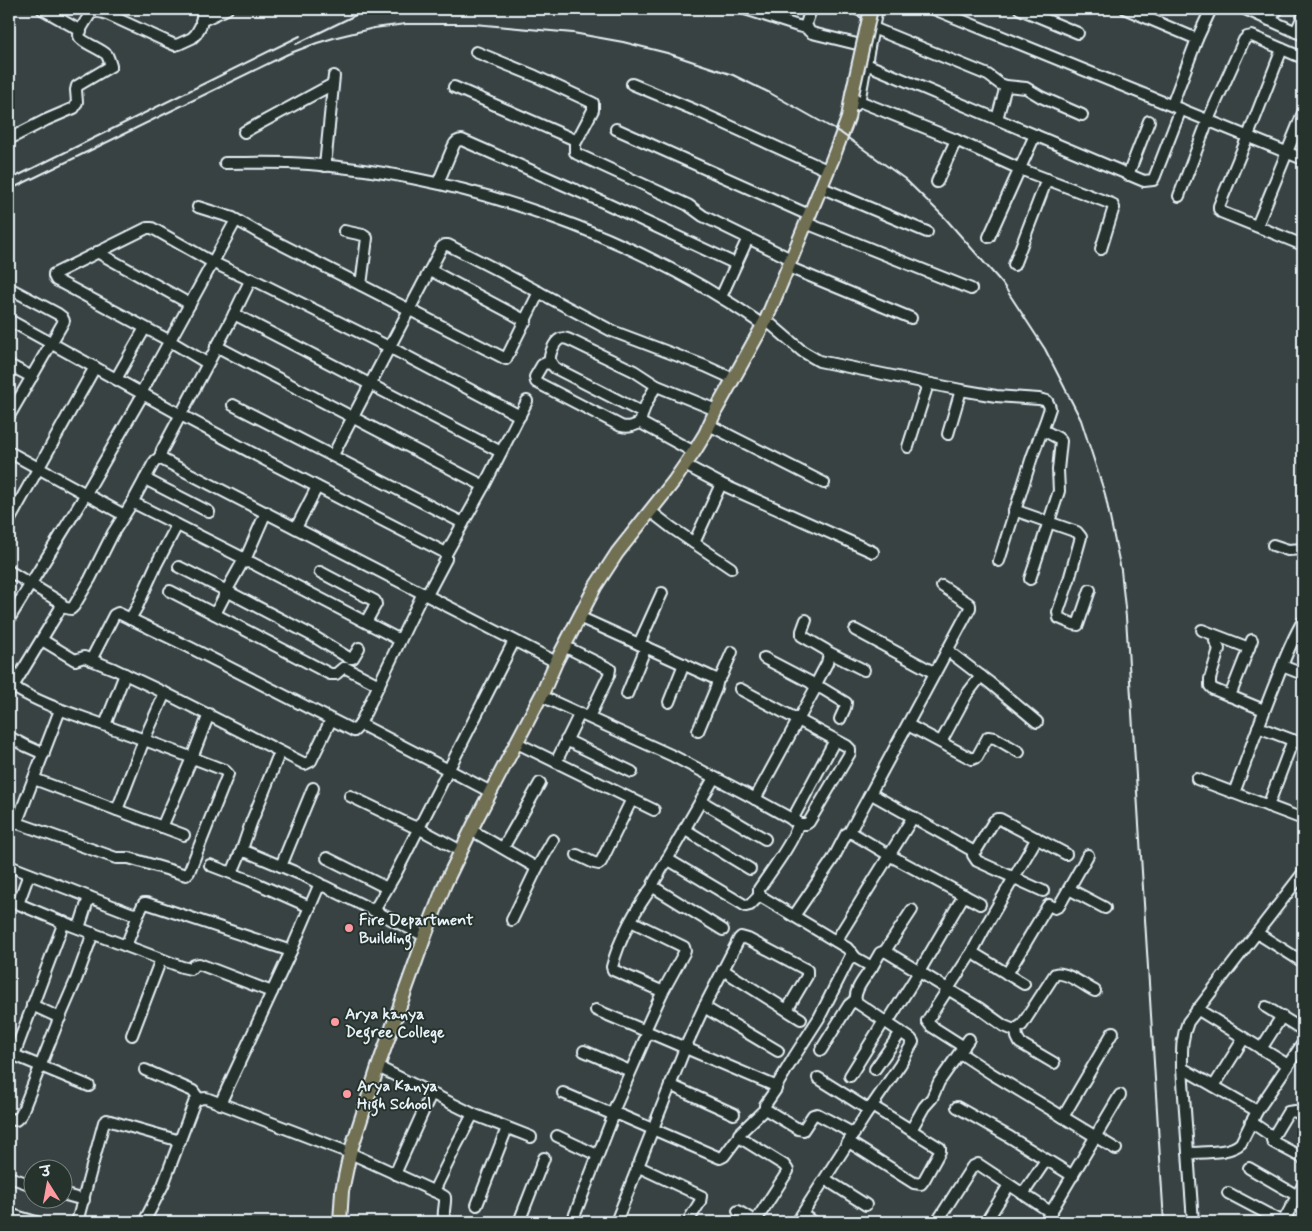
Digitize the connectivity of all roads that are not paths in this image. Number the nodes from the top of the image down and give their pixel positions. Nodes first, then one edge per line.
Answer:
1 (42, 9) edge
2 (203, 9) edge
3 (227, 9) edge
4 (745, 9) edge
5 (811, 9) edge
6 (857, 9) edge
7 (934, 9) edge
8 (1020, 9) edge
9 (1126, 9) edge
10 (1211, 9) edge
11 (1245, 9) edge
12 (1278, 9) edge
13 (93, 10) edge
14 (874, 12) edge
15 (1303, 16) edge
16 (1269, 20) junction
17 (201, 21) junction
18 (807, 28) junction
19 (873, 28) junction
20 (81, 31) junction
21 (1078, 33) dead end
22 (1300, 33) edge
23 (1197, 39) junction
24 (869, 47) junction
25 (1282, 49) junction
26 (476, 52) dead end
27 (1303, 58) edge
28 (866, 64) junction
29 (632, 84) dead end
30 (1006, 86) junction
31 (454, 87) dead end
32 (854, 100) junction
33 (1176, 107) junction
34 (1303, 113) edge
35 (1082, 115) dead end
36 (997, 119) junction
37 (1208, 120) junction
38 (1149, 121) dead end
39 (616, 129) dead end
40 (244, 132) dead end
41 (1035, 135) junction
42 (1248, 136) junction
43 (9, 139) edge
44 (956, 140) junction
45 (575, 144) junction
46 (1287, 152) junction
47 (1303, 159) edge
48 (225, 163) dead end
49 (324, 166) junction
50 (1020, 169) junction
51 (827, 170) junction
52 (1128, 175) junction
53 (1046, 179) junction
54 (937, 182) dead end
55 (438, 183) junction
56 (820, 187) junction
57 (1179, 196) dead end
58 (198, 207) dead end
59 (808, 219) junction
60 (236, 220) junction
61 (1257, 226) junction
62 (344, 231) dead end
63 (927, 232) dead end
64 (990, 237) dead end
65 (748, 238) junction
66 (1303, 244) edge
67 (1101, 249) dead end
68 (97, 252) junction
69 (212, 262) junction
70 (790, 263) junction
71 (736, 264) junction
72 (1014, 265) dead end
73 (430, 270) junction
74 (250, 280) junction
75 (361, 285) junction
76 (9, 288) edge
77 (971, 289) dead end
78 (539, 292) junction
79 (722, 297) junction
80 (190, 304) junction
81 (409, 310) junction
82 (234, 314) junction
83 (911, 318) dead end
84 (9, 320) edge
85 (526, 321) junction
86 (765, 322) junction
87 (145, 328) junction
88 (170, 341) junction
89 (52, 344) junction
90 (216, 346) junction
91 (389, 347) junction
92 (207, 363) junction
93 (552, 364) junction
94 (9, 365) edge
95 (95, 367) junction
96 (32, 377) junction
97 (116, 379) junction
98 (733, 380) junction
99 (371, 384) junction
100 (928, 384) junction
101 (657, 386) junction
102 (961, 390) junction
103 (142, 394) junction
104 (527, 401) dead end
105 (234, 405) dead end
106 (716, 410) junction
107 (181, 415) junction
108 (9, 416) edge
109 (520, 416) junction
110 (353, 418) junction
111 (642, 418) junction
112 (709, 425) junction
113 (1043, 430) junction
114 (948, 434) dead end
115 (908, 447) dead end
116 (9, 452) edge
117 (501, 452) junction
118 (694, 452) junction
119 (333, 455) junction
120 (162, 458) junction
121 (685, 465) junction
122 (38, 468) junction
123 (145, 479) junction
124 (721, 484) junction
125 (824, 484) dead end
126 (484, 486) junction
127 (317, 487) junction
128 (86, 494) junction
129 (132, 503) junction
130 (1014, 510) junction
131 (650, 511) junction
132 (209, 512) dead end
133 (266, 512) junction
134 (124, 515) junction
135 (9, 521) edge
136 (463, 523) junction
137 (1049, 523) junction
138 (177, 525) junction
139 (296, 528) junction
140 (694, 543) junction
141 (1273, 545) dead end
142 (1303, 549) edge
143 (873, 552) dead end
144 (446, 554) junction
145 (246, 561) junction
146 (999, 561) dead end
147 (179, 568) dead end
148 (731, 568) dead end
149 (9, 571) edge
150 (320, 572) dead end
151 (1030, 580) dead end
152 (31, 584) junction
153 (942, 586) dead end
154 (1090, 590) dead end
155 (170, 591) dead end
156 (226, 591) junction
157 (662, 593) dead end
158 (425, 594) junction
159 (62, 607) junction
160 (214, 614) junction
161 (579, 617) junction
162 (9, 619) edge
163 (130, 619) junction
164 (806, 620) dead end
165 (1303, 621) edge
166 (366, 622) junction
167 (855, 630) dead end
168 (1202, 630) dead end
169 (1300, 634) edge
170 (1216, 636) junction
171 (42, 640) junction
172 (400, 640) junction
173 (514, 641) junction
174 (643, 645) junction
175 (564, 646) junction
176 (359, 648) dead end
177 (948, 650) junction
178 (732, 652) dead end
179 (828, 652) junction
180 (764, 658) dead end
181 (91, 660) junction
182 (556, 662) junction
183 (684, 664) junction
184 (1282, 666) junction
185 (864, 670) dead end
186 (935, 673) junction
187 (125, 674) junction
188 (1303, 674) edge
189 (981, 676) junction
190 (718, 679) junction
191 (379, 685) junction
192 (815, 686) junction
193 (740, 689) dead end
194 (10, 690) edge
195 (165, 693) junction
196 (628, 694) dead end
197 (541, 696) junction
198 (1230, 696) junction
199 (669, 702) dead end
200 (60, 710) junction
201 (1264, 710) junction
202 (209, 714) junction
203 (584, 715) junction
204 (840, 719) dead end
205 (331, 720) junction
206 (799, 720) junction
207 (1036, 722) dead end
208 (360, 724) junction
209 (104, 725) junction
210 (908, 725) junction
211 (1258, 727) junction
212 (698, 731) dead end
213 (9, 737) edge
214 (144, 740) junction
215 (566, 740) junction
216 (836, 740) junction
217 (941, 742) junction
218 (1298, 742) edge
219 (517, 743) junction
220 (1019, 752) dead end
221 (44, 754) junction
222 (192, 758) junction
223 (277, 759) dead end
224 (556, 762) junction
225 (448, 770) junction
226 (632, 772) dead end
227 (714, 778) junction
228 (34, 779) junction
229 (1197, 779) dead end
230 (540, 783) dead end
231 (313, 788) dead end
232 (491, 792) junction
233 (1234, 793) junction
234 (350, 796) dead end
235 (869, 796) junction
236 (632, 799) junction
237 (755, 799) junction
238 (701, 801) junction
239 (1268, 806) junction
240 (117, 810) junction
241 (654, 810) dead end
242 (913, 817) junction
243 (1303, 819) edge
244 (13, 821) edge
245 (795, 822) junction
246 (162, 827) junction
247 (418, 828) junction
248 (684, 829) junction
249 (471, 830) junction
250 (849, 833) junction
251 (184, 835) dead end
252 (1037, 838) junction
253 (765, 839) dead end
254 (553, 840) dead end
255 (503, 848) junction
256 (461, 851) junction
257 (973, 851) junction
258 (241, 852) junction
259 (1066, 854) dead end
260 (577, 855) dead end
261 (889, 855) junction
262 (1088, 855) dead end
263 (327, 858) dead end
264 (667, 859) junction
265 (210, 865) dead end
266 (9, 866) edge
267 (281, 866) junction
268 (537, 868) junction
269 (750, 869) dead end
270 (232, 873) junction
271 (29, 874) junction
272 (1014, 877) junction
273 (1302, 877) edge
274 (322, 886) junction
275 (654, 886) junction
276 (387, 888) junction
277 (1069, 889) junction
278 (1043, 891) dead end
279 (964, 895) junction
280 (760, 896) junction
281 (89, 897) junction
282 (13, 902) edge
283 (980, 904) dead end
284 (310, 907) junction
285 (1105, 908) dead end
286 (912, 910) dead end
287 (374, 911) junction
288 (139, 912) junction
289 (794, 916) junction
290 (512, 920) dead end
291 (631, 921) junction
292 (64, 922) junction
293 (79, 928) junction
294 (723, 930) dead end
295 (93, 933) junction
296 (1257, 933) junction
297 (425, 936) junction
298 (836, 941) junction
299 (126, 946) junction
300 (291, 951) junction
301 (885, 952) junction
302 (852, 953) junction
303 (972, 954) junction
304 (161, 959) junction
305 (1303, 962) edge
306 (872, 968) junction
307 (723, 970) junction
308 (919, 972) junction
309 (1007, 974) junction
310 (1024, 984) dead end
311 (947, 989) junction
312 (1095, 991) dead end
313 (272, 992) junction
314 (662, 993) junction
315 (855, 1000) junction
316 (32, 1006) junction
317 (1266, 1006) dead end
318 (704, 1007) junction
319 (1198, 1009) junction
320 (596, 1010) dead end
321 (788, 1010) junction
322 (1282, 1016) junction
323 (60, 1018) junction
324 (801, 1019) dead end
325 (885, 1022) junction
326 (1016, 1029) junction
327 (1303, 1030) edge
328 (648, 1032) junction
329 (901, 1032) junction
330 (1113, 1032) dead end
331 (132, 1035) dead end
332 (1244, 1038) junction
333 (1303, 1043) edge
334 (964, 1046) junction
335 (685, 1048) junction
336 (1261, 1049) junction
337 (821, 1050) dead end
338 (584, 1051) dead end
339 (778, 1051) dead end
340 (11, 1054) edge
341 (1054, 1063) dead end
342 (1288, 1065) junction
343 (40, 1066) junction
344 (378, 1068) junction
345 (1182, 1068) junction
346 (875, 1069) dead end
347 (145, 1070) dead end
348 (630, 1071) junction
349 (850, 1076) dead end
350 (818, 1078) dead end
351 (670, 1085) junction
352 (89, 1086) dead end
353 (1214, 1086) junction
354 (776, 1088) junction
355 (563, 1093) dead end
356 (431, 1094) junction
357 (1120, 1095) dead end
358 (199, 1099) junction
359 (220, 1104) junction
360 (957, 1107) dead end
361 (870, 1108) junction
362 (765, 1109) junction
363 (1257, 1111) junction
364 (473, 1114) junction
365 (613, 1114) junction
366 (734, 1114) dead end
367 (1303, 1116) edge
368 (1062, 1117) junction
369 (9, 1119) edge
370 (1251, 1122) junction
371 (507, 1128) junction
372 (652, 1129) junction
373 (911, 1130) junction
374 (557, 1136) dead end
375 (739, 1136) junction
376 (531, 1137) dead end
377 (1095, 1137) junction
378 (1273, 1137) junction
379 (851, 1138) junction
380 (180, 1141) junction
381 (1116, 1150) dead end
382 (350, 1153) junction
383 (1188, 1153) junction
384 (598, 1155) junction
385 (544, 1158) dead end
386 (1303, 1158) edge
387 (1046, 1160) junction
388 (637, 1166) junction
389 (1249, 1168) dead end
390 (395, 1174) junction
391 (1073, 1176) junction
392 (9, 1178) edge
393 (825, 1179) junction
394 (22, 1182) edge
395 (1009, 1185) junction
396 (1303, 1185) edge
397 (434, 1191) junction
398 (1228, 1193) dead end
399 (1023, 1194) junction
400 (72, 1197) edge
401 (1300, 1197) edge
402 (84, 1200) junction
403 (477, 1205) dead end
404 (866, 1205) dead end
405 (738, 1211) dead end
406 (1052, 1213) junction
407 (9, 1214) edge
408 (800, 1219) edge
409 (36, 1222) edge
410 (77, 1222) edge
411 (144, 1222) edge
412 (340, 1222) edge
413 (446, 1222) edge
414 (519, 1222) edge
415 (572, 1222) edge
416 (616, 1222) edge
417 (690, 1222) edge
418 (756, 1222) edge
419 (814, 1222) edge
420 (937, 1222) edge
421 (986, 1222) edge
422 (1045, 1222) edge
423 (1193, 1222) edge

1 - 20 street
2 - 17 street
3 - 17 street
4 - 18 street
5 - 18 street
6 - 14 street
7 - 33 street
8 - 21 street
9 - 23 street
10 - 23 street
11 - 16 street
12 - 16 street
13 - 17 street
13 - 20 street
14 - 19 street
14 - 32 main road, bridge
15 - 22 street
16 - 22 street
18 - 24 street
19 - 24 street
19 - 30 street
20 - 43 street
23 - 33 street
24 - 28 street
25 - 27 street
25 - 37 street
25 - 42 street
26 - 45 street
28 - 32 street
28 - 36 street
29 - 51 street
30 - 35 street
30 - 36 street
31 - 45 street
32 - 44 street
32 - 51 main road
33 - 37 street
33 - 52 street
34 - 46 street
36 - 41 street
37 - 42 street
37 - 57 street
38 - 52 street
39 - 59 street
40 - 49 street
41 - 50 street
41 - 52 street
42 - 46 street
42 - 61 street
44 - 50 street
44 - 54 street
45 - 65 street
46 - 47 street
46 - 61 street
48 - 49 street
49 - 55 street
50 - 53 street
50 - 64 street
51 - 56 main road
53 - 67 street
53 - 72 street
55 - 71 street
55 - 79 street
56 - 59 main road
56 - 63 street
58 - 60 street
59 - 70 main road
59 - 77 street
60 - 69 street
60 - 75 street
61 - 66 street
62 - 75 street
65 - 70 street
65 - 71 street
68 - 69 street
68 - 80 street
68 - 87 street
69 - 74 street
69 - 80 street
70 - 83 street
70 - 86 main road
71 - 79 street
73 - 78 street
73 - 81 street
73 - 85 street
74 - 82 street
74 - 91 street
75 - 81 street
76 - 89 street
78 - 85 street
78 - 98 street
79 - 86 street
80 - 88 street
81 - 85 street
81 - 91 street
82 - 90 street
82 - 99 street
84 - 89 street
86 - 98 main road
86 - 100 street
87 - 88 street
87 - 97 street
88 - 92 street
88 - 103 street
89 - 95 street
89 - 96 street
90 - 92 street
90 - 110 street
91 - 99 street
91 - 109 street
92 - 107 street
93 - 101 street
93 - 111 street
93 - 111 street
94 - 96 street
95 - 97 street
95 - 122 street
96 - 108 street
97 - 103 street
98 - 106 main road
99 - 110 street
99 - 117 street
100 - 102 street
100 - 115 street
101 - 106 street
101 - 111 street
102 - 113 street
102 - 114 street
103 - 107 street
103 - 128 street
104 - 109 street
105 - 119 street
106 - 112 main road
107 - 120 street
107 - 127 street
109 - 117 street
110 - 119 street
110 - 126 street
111 - 118 street
112 - 118 main road
112 - 125 street
113 - 130 street
113 - 137 street
116 - 122 street
117 - 126 street
118 - 121 main road
119 - 136 street
120 - 123 street
120 - 133 street
121 - 124 street
121 - 131 main road
122 - 128 street
122 - 135 street
123 - 129 street
123 - 132 street
124 - 140 street
124 - 143 street
126 - 136 street
127 - 139 street
127 - 144 street
128 - 134 street
128 - 152 street
129 - 134 street
129 - 138 street
130 - 137 street
130 - 146 street
131 - 140 street
131 - 161 main road
133 - 139 street
133 - 145 street
134 - 159 street
136 - 144 street
137 - 151 street
137 - 154 street
138 - 145 street
138 - 163 street
139 - 158 street
140 - 148 street
141 - 142 street
144 - 158 street
145 - 156 street
145 - 166 street
147 - 156 street
149 - 152 street
150 - 166 street
152 - 159 street
152 - 162 street
153 - 177 street
155 - 160 street
156 - 160 street
156 - 176 street
157 - 174 street
158 - 172 street
158 - 173 street
159 - 171 street
160 - 191 street
161 - 174 street
161 - 175 main road
163 - 181 street
163 - 205 street
164 - 179 street
165 - 169 street
166 - 172 street
167 - 186 street
168 - 170 street
169 - 184 street
170 - 198 street
170 - 198 street
171 - 181 street
171 - 194 street
172 - 191 street
173 - 182 street
173 - 225 street
174 - 183 street
174 - 196 street
175 - 182 main road
175 - 203 street
177 - 186 street
177 - 189 street
178 - 190 street
179 - 185 street
179 - 192 street
180 - 192 street
181 - 187 street
182 - 197 main road
183 - 190 street
183 - 199 street
184 - 188 street
184 - 201 street
186 - 210 street
187 - 195 street
187 - 209 street
189 - 207 street
189 - 217 street
190 - 212 street
191 - 208 street
192 - 204 street
192 - 206 street
193 - 206 street
194 - 200 street
195 - 202 street
195 - 214 street
197 - 203 street
197 - 219 main road
198 - 201 street
200 - 209 street
200 - 221 street
201 - 211 street
202 - 205 street
202 - 222 street
203 - 215 street
203 - 227 street
205 - 208 street
206 - 216 street
206 - 237 street
208 - 225 street
209 - 214 street
210 - 217 street
210 - 235 street
211 - 218 street
211 - 233 street
213 - 221 street
214 - 222 street
214 - 240 street
215 - 224 street
215 - 226 street
216 - 245 street
216 - 245 street
217 - 220 street
218 - 239 street
219 - 224 street
219 - 232 main road
221 - 228 street
222 - 244 street
222 - 246 street
223 - 258 street
224 - 236 street
225 - 232 street
225 - 247 street
227 - 237 street
227 - 238 street
228 - 240 street
228 - 244 street
229 - 233 street
230 - 255 street
231 - 267 street
232 - 249 main road
233 - 239 street
234 - 247 street
235 - 242 street
235 - 250 street
236 - 241 street
236 - 260 street
237 - 245 street
238 - 248 street
238 - 253 street
239 - 243 street
240 - 246 street
242 - 257 street
242 - 261 street
245 - 280 street
246 - 251 street
247 - 256 street
247 - 276 street
248 - 264 street
248 - 269 street
249 - 255 street
249 - 256 main road
250 - 261 street
250 - 289 street
252 - 257 street
252 - 259 street
252 - 272 street
254 - 268 street
255 - 268 street
256 - 297 main road
257 - 272 street
258 - 267 street
258 - 270 street
261 - 279 street
261 - 298 street
262 - 277 street
263 - 276 street
264 - 275 street
264 - 280 street
265 - 270 street
266 - 271 street
267 - 274 street
268 - 290 street
270 - 284 street
271 - 281 street
271 - 282 street
272 - 278 street
272 - 303 street
273 - 296 street
274 - 284 street
274 - 287 street
275 - 291 street
275 - 294 street
276 - 287 street
277 - 285 street
277 - 309 street
279 - 283 street
279 - 308 street
280 - 289 street
281 - 288 street
281 - 293 street
282 - 292 street
284 - 300 street
286 - 301 street
287 - 297 street
288 - 299 street
288 - 300 street
289 - 298 street
291 - 314 street
291 - 314 street
292 - 293 street
292 - 316 street
293 - 295 street
295 - 299 street
295 - 323 street
296 - 305 street
296 - 319 street
297 - 344 main road
298 - 302 street
299 - 304 street
300 - 313 street
301 - 306 street
301 - 308 street
302 - 306 street
302 - 354 street
303 - 309 street
303 - 311 street
304 - 313 street
304 - 331 street
306 - 315 street
307 - 318 street
307 - 321 street
307 - 321 street
308 - 311 street
308 - 325 street
309 - 310 street
311 - 326 street
311 - 334 street
312 - 326 street
313 - 359 street
314 - 328 street
315 - 325 street
315 - 337 street
316 - 323 street
316 - 340 street
317 - 322 street
318 - 335 street
318 - 339 street
319 - 332 street
319 - 345 street
320 - 328 street
321 - 324 street
322 - 327 street
322 - 336 street
323 - 343 street
325 - 329 street
325 - 349 street
326 - 341 street
328 - 335 street
328 - 348 street
329 - 346 street
329 - 361 street
330 - 368 street
332 - 336 street
332 - 353 street
333 - 342 street
334 - 368 street
334 - 373 street
335 - 351 street
335 - 354 street
336 - 342 street
338 - 348 street
340 - 343 street
342 - 363 street
343 - 352 street
343 - 369 street
344 - 356 street
344 - 382 main road
345 - 353 street
345 - 383 street
347 - 358 street
348 - 365 street
350 - 361 street
351 - 366 street
351 - 372 street
353 - 363 street
354 - 362 street
355 - 365 street
356 - 364 street
356 - 390 street
357 - 377 street
358 - 359 street
358 - 380 street
359 - 382 street
360 - 387 street
361 - 373 street
361 - 379 street
362 - 375 street
362 - 379 street
363 - 370 street
364 - 371 street
364 - 397 street
365 - 372 street
365 - 384 street
367 - 378 street
368 - 377 street
370 - 378 street
370 - 383 street
371 - 376 street
371 - 403 street
372 - 375 street
372 - 388 street
373 - 379 street
374 - 384 street
375 - 418 street
377 - 381 street
377 - 391 street
378 - 386 street
379 - 393 street
380 - 402 street
380 - 411 street
382 - 390 street
382 - 412 main road
383 - 423 street
384 - 415 street
385 - 414 street
387 - 391 street
387 - 399 street
388 - 416 street
388 - 417 street
389 - 401 street
390 - 397 street
391 - 406 street
392 - 394 street
393 - 404 street
393 - 408 street
395 - 399 street
395 - 420 street
395 - 421 street
396 - 401 street
397 - 413 street
398 - 401 street
399 - 406 street
400 - 402 street
402 - 410 street
405 - 418 street
406 - 422 street
407 - 409 street
408 - 419 street

